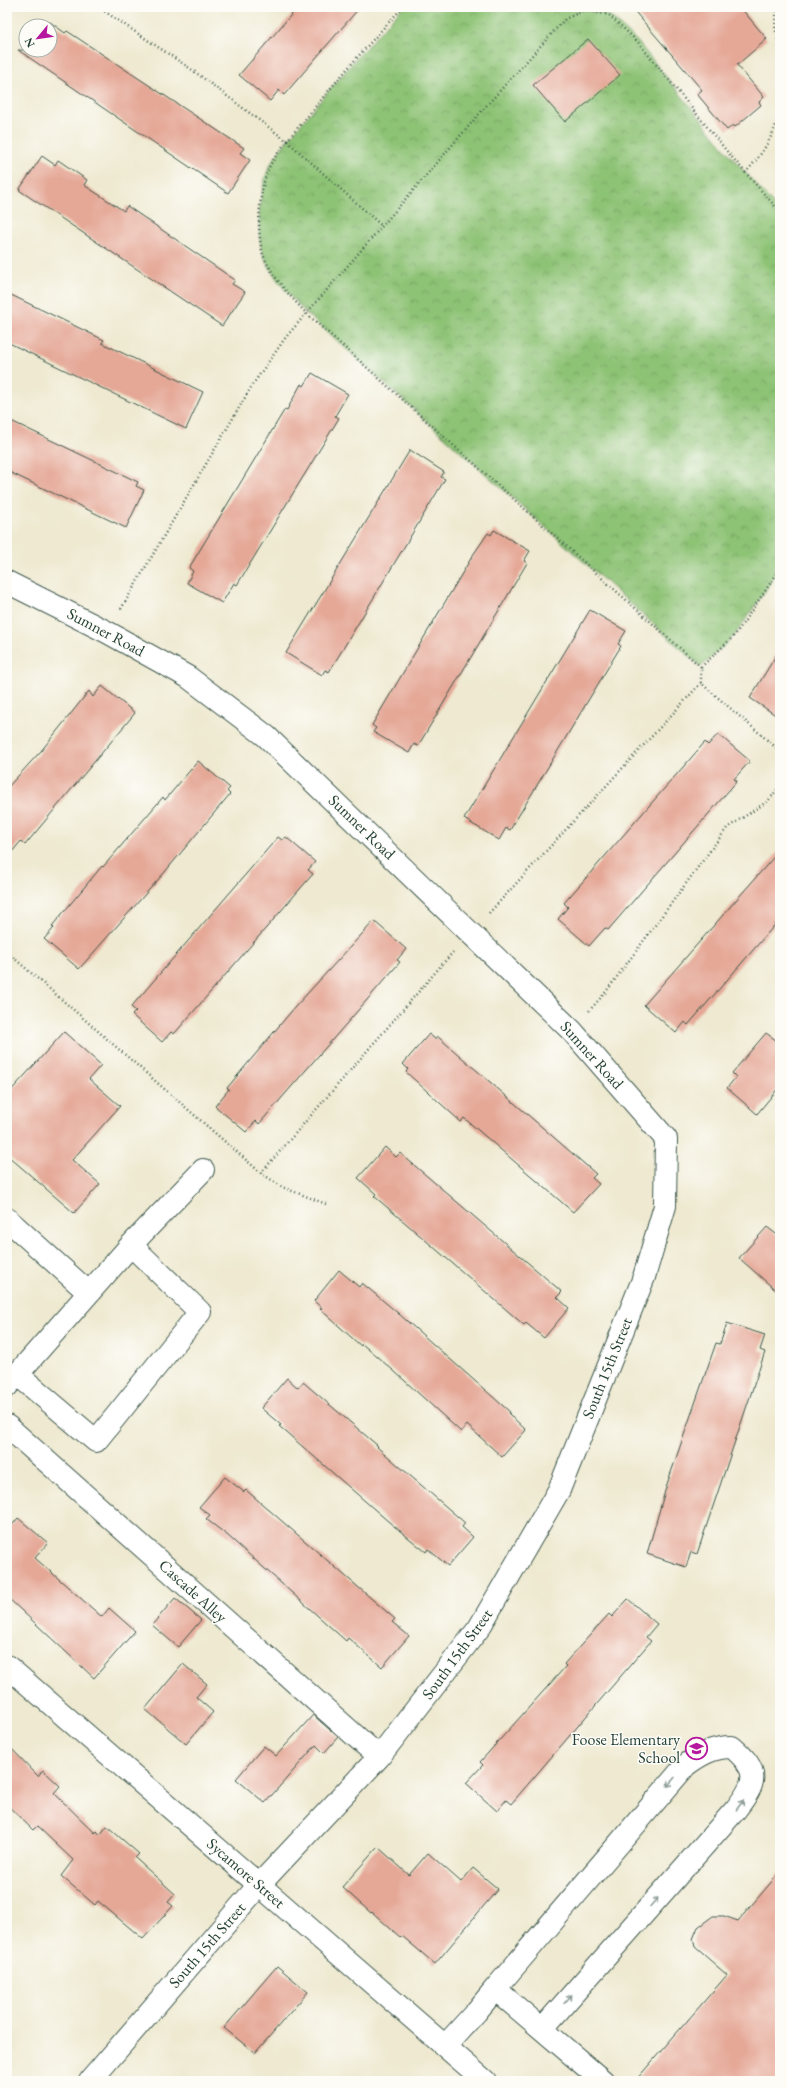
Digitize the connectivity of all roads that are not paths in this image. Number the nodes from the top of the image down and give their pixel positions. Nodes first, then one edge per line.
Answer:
1 (7, 582) edge
2 (666, 1138) joint
3 (203, 1170) dead end
4 (7, 1219) edge
5 (131, 1245) junction
6 (88, 1292) junction
7 (12, 1380) edge
8 (7, 1426) edge
9 (7, 1666) edge
10 (378, 1756) junction
11 (259, 1885) junction
12 (495, 1989) junction
13 (542, 2029) junction
14 (445, 2046) junction
15 (90, 2081) edge
16 (485, 2081) edge
17 (603, 2081) edge

1 - 2 street, Sumner Road
2 - 10 street, South 15th Street
3 - 5 street
4 - 6 street
5 - 6 street
5 - 7 street
6 - 7 street
8 - 10 street, Cascade Alley
9 - 11 street, Sycamore Street
10 - 11 street, South 15th Street
11 - 14 street, Sycamore Street
11 - 15 street, South 15th Street
12 - 13 street
13 -> 12 street
12 - 14 street
13 - 17 street
14 - 16 street, Sycamore Street

